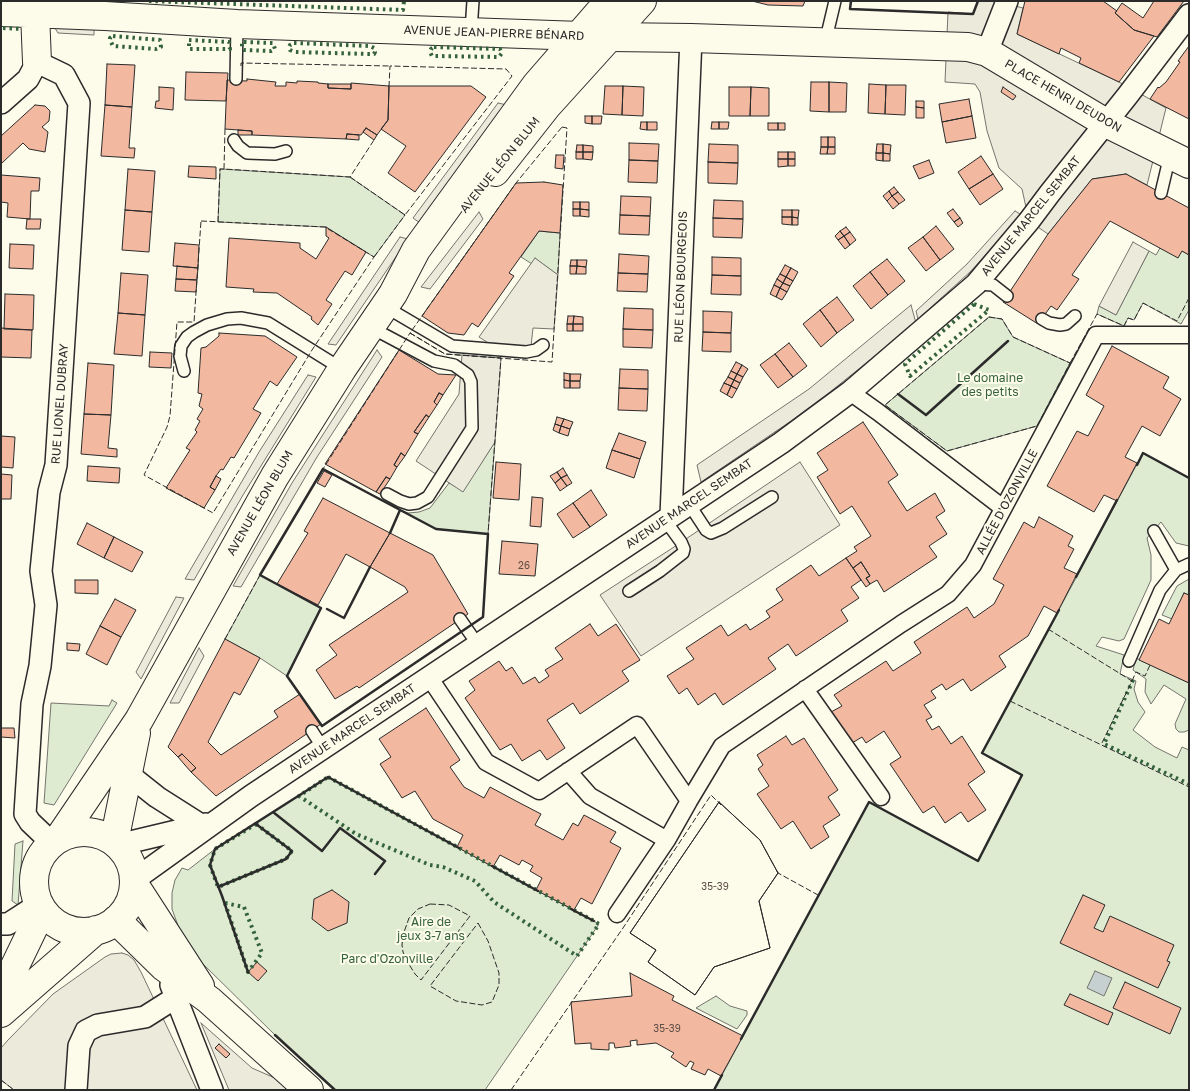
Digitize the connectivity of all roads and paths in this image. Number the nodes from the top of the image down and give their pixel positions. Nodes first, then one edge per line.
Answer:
1 (473, 1) edge
2 (609, 1) edge
3 (642, 1) edge
4 (835, 1) edge
5 (1007, 1) edge
6 (77, 8) edge
7 (1, 12) edge
8 (35, 14) junction
9 (1189, 15) edge
10 (237, 24) junction
11 (471, 31) junction
12 (578, 36) junction
13 (610, 37) junction
14 (691, 38) junction
15 (825, 43) junction
16 (987, 52) junction
17 (37, 62) junction
18 (236, 79) dead end
19 (1, 103) edge
20 (1106, 123) junction
21 (234, 140) dead end
22 (286, 150) dead end
23 (1180, 160) edge
24 (1161, 193) dead end
25 (976, 284) junction
26 (1007, 296) dead end
27 (383, 309) junction
28 (1075, 316) dead end
29 (1042, 319) dead end
30 (1189, 335) edge
31 (543, 346) dead end
32 (342, 369) junction
33 (184, 371) dead end
34 (850, 392) junction
35 (387, 494) dead end
36 (772, 497) dead end
37 (689, 504) junction
38 (1003, 508) junction
39 (668, 518) junction
40 (1154, 531) dead end
41 (1189, 564) edge
42 (1176, 570) junction
43 (629, 591) dead end
44 (460, 619) dead end
45 (478, 645) junction
46 (1129, 660) dead end
47 (429, 677) junction
48 (805, 689) junction
49 (139, 720) junction
50 (568, 771) junction
51 (128, 774) junction
52 (881, 797) dead end
53 (689, 801) junction
54 (208, 823) junction
55 (667, 840) junction
56 (55, 841) junction
57 (116, 843) junction
58 (134, 882) junction
59 (40, 907) junction
60 (616, 914) dead end
61 (1, 924) edge
62 (106, 925) junction
63 (164, 967) junction
64 (1, 994) edge
65 (175, 998) junction
66 (209, 1000) junction
67 (1, 1013) edge
68 (76, 1090) edge
69 (212, 1090) edge
70 (309, 1090) edge

1 - 11 lane
2 - 12 main road, AVENUE LÉON BLUM
3 - 13 main road, AVENUE LÉON BLUM
4 - 15 lane
5 - 16 street
6 - 8 main road, AVENUE JEAN-PIERRE BÉNARD
6 - 10 main road, AVENUE JEAN-PIERRE BÉNARD
7 - 8 main road, AVENUE JEAN-PIERRE BÉNARD
8 - 17 main road
9 - 20 street, AVENUE MARCEL SEMBAT
10 - 11 main road, AVENUE JEAN-PIERRE BÉNARD
10 - 18 lane
11 - 12 main road, AVENUE JEAN-PIERRE BÉNARD
12 - 13 main road, AVENUE JEAN-PIERRE BÉNARD
12 - 27 main road, AVENUE LÉON BLUM
13 - 14 main road, AVENUE JEAN-PIERRE BÉNARD
13 - 27 main road, AVENUE LÉON BLUM
14 - 15 main road, AVENUE JEAN-PIERRE BÉNARD
14 - 39 street, RUE LÉON BOURGEOIS
15 - 16 main road, AVENUE JEAN-PIERRE BÉNARD
16 - 20 main road, PLACE HENRI DEUDON
17 - 19 street
17 - 56 street, RUE LIONEL DUBRAY
20 - 23 main road, PLACE HENRI DEUDON
20 - 25 street, AVENUE MARCEL SEMBAT
21 - 22 lane
23 - 24 lane
25 - 26 lane
25 - 34 street, AVENUE MARCEL SEMBAT
27 - 31 lane
27 - 32 main road, AVENUE LÉON BLUM
27 - 35 lane
28 - 29 lane
30 - 38 street, ALLÉE D'OZONVILLE
32 - 33 lane
32 - 49 main road, AVENUE LÉON BLUM
34 - 37 street, AVENUE MARCEL SEMBAT
34 - 38 street
36 - 37 lane
37 - 39 street, AVENUE MARCEL SEMBAT
38 - 48 street, ALLÉE D'OZONVILLE
39 - 43 lane
39 - 45 street, AVENUE MARCEL SEMBAT
40 - 42 lane
41 - 42 lane
42 - 46 lane
44 - 45 lane
45 - 47 street, AVENUE MARCEL SEMBAT
47 - 50 street
47 - 54 street, AVENUE MARCEL SEMBAT
48 - 52 street
48 - 53 street, ALLÉE D'OZONVILLE
49 - 51 main road, AVENUE LÉON BLUM
49 - 56 main road, AVENUE LÉON BLUM
50 - 53 street
50 - 55 street
51 - 54 street
51 - 57 main road, AVENUE LÉON BLUM
53 - 55 street, ALLÉE D'OZONVILLE
54 - 57 street, AVENUE MARCEL SEMBAT
54 - 58 street, AVENUE MARCEL SEMBAT
55 - 60 street, ALLÉE D'OZONVILLE
56 - 57 main road
56 - 59 main road
57 - 58 main road
58 - 62 main road
58 - 66 main road
59 - 61 street
59 - 62 main road
59 - 64 main road
62 - 63 main road
62 - 67 main road
63 - 65 street
63 - 66 main road
65 - 68 street
65 - 69 street
66 - 70 main road

